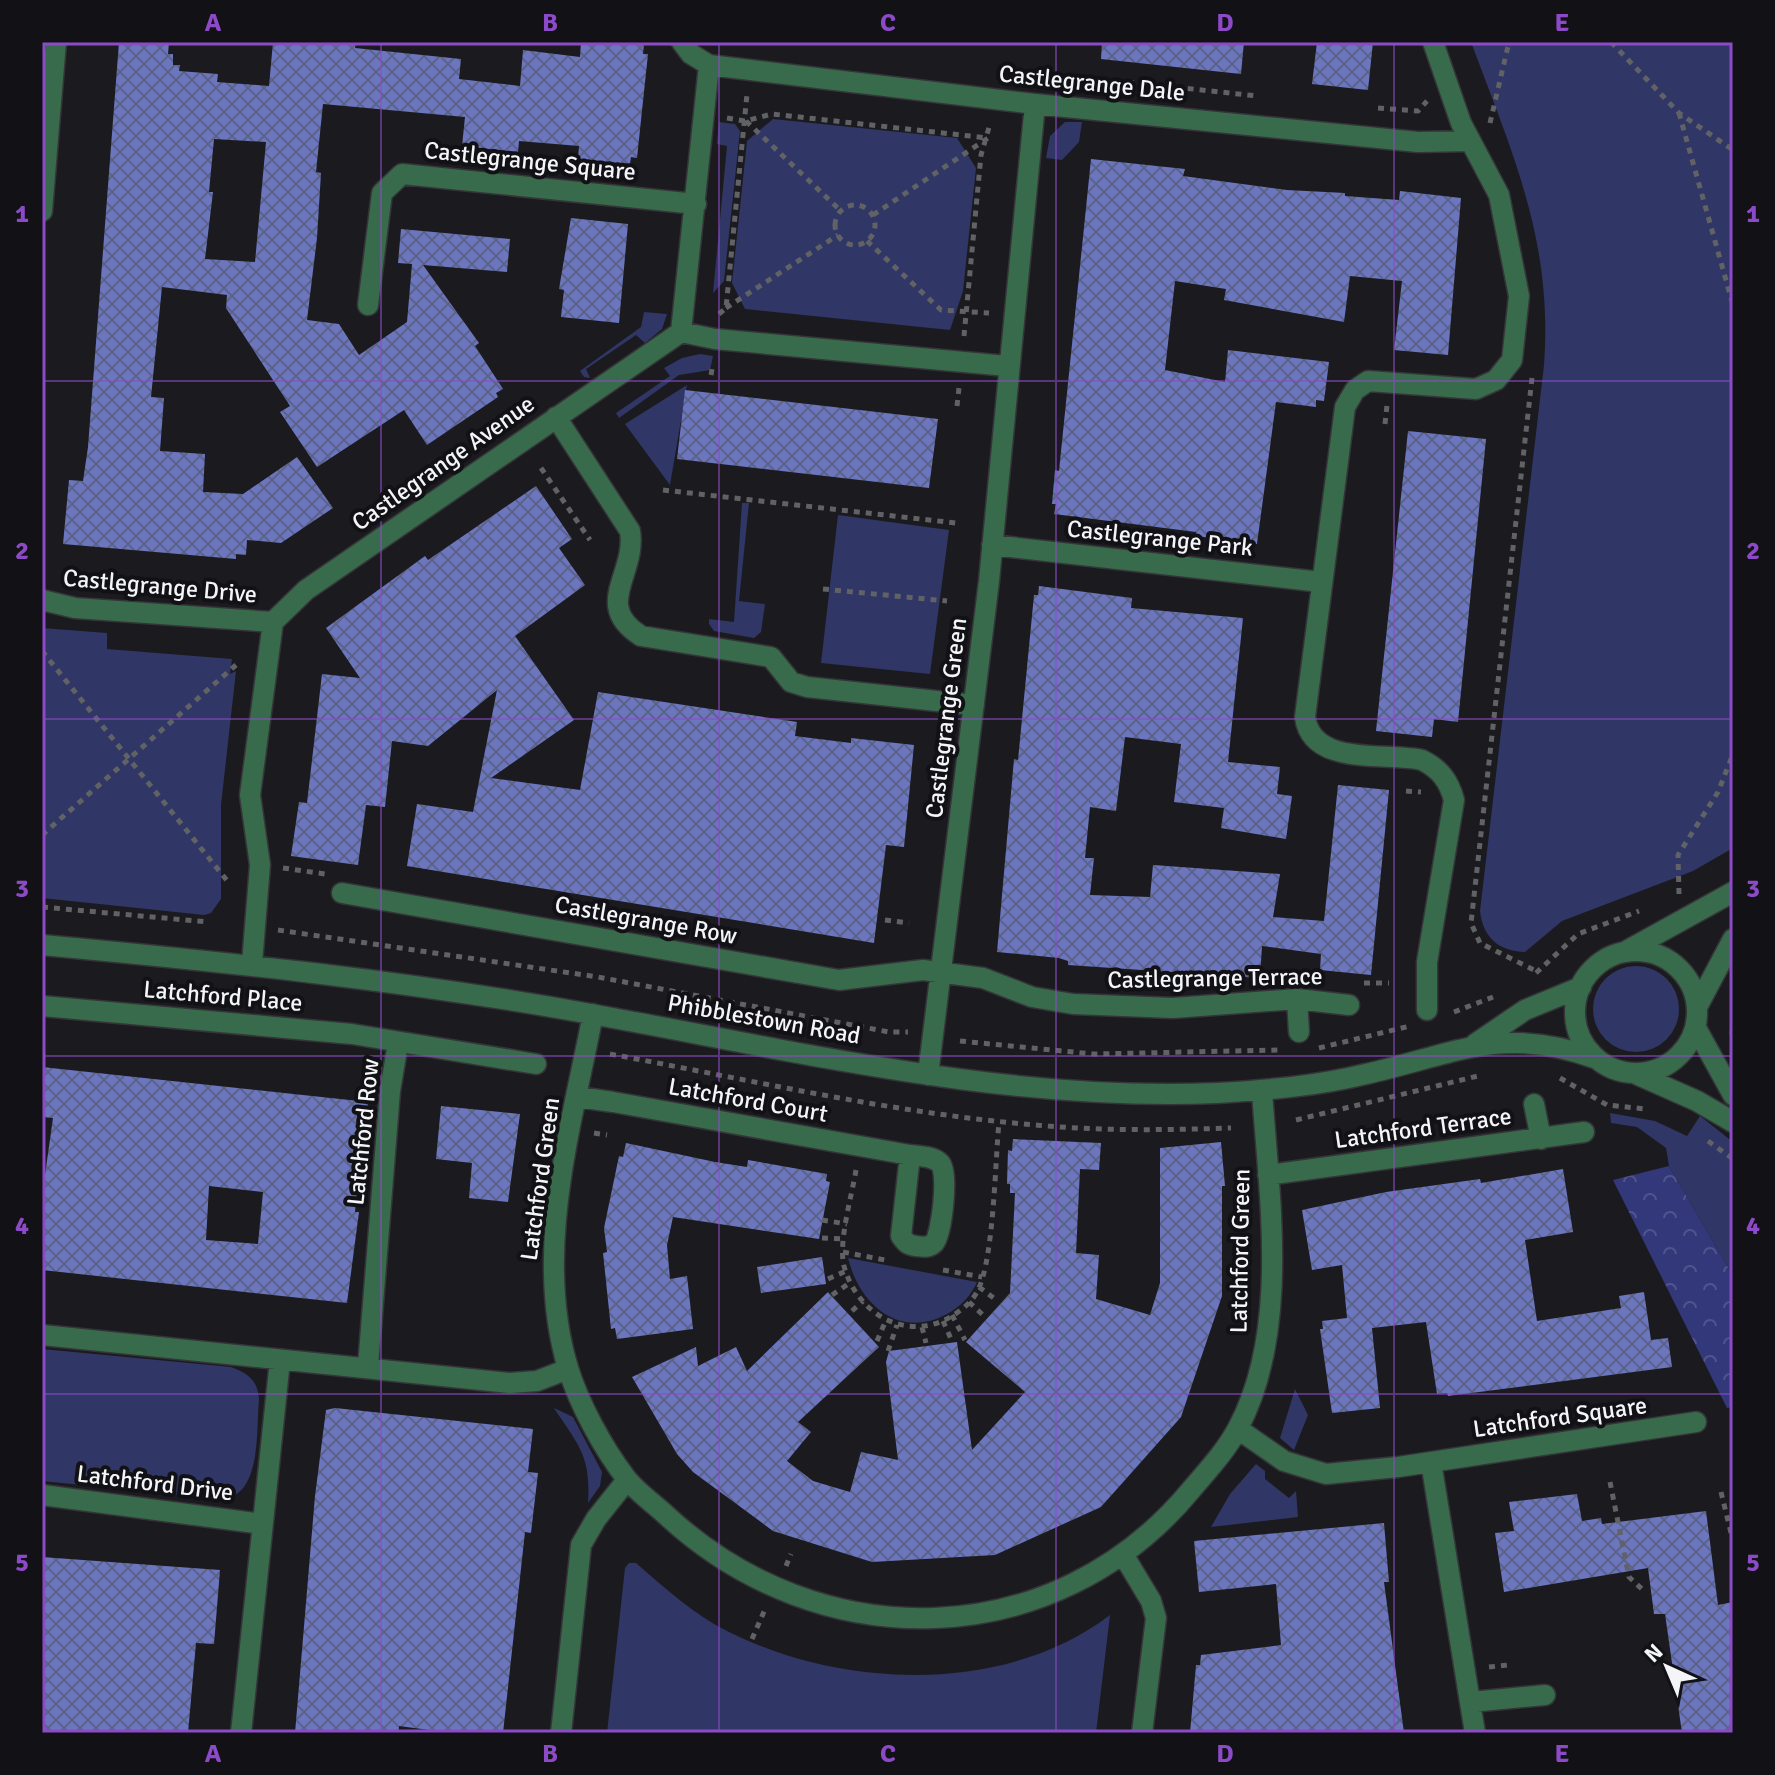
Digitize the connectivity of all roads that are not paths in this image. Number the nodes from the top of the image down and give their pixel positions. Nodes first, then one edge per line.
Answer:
1 (56, 42) edge
2 (682, 42) edge
3 (1433, 42) edge
4 (709, 65) junction
5 (1035, 104) junction
6 (1470, 141) junction
7 (696, 204) junction
8 (42, 211) edge
9 (368, 305) dead end
10 (681, 332) junction
11 (1007, 366) junction
12 (556, 417) junction
13 (992, 545) junction
14 (1321, 582) junction
15 (42, 600) edge
16 (273, 622) junction
17 (974, 705) junction
18 (1733, 892) edge
19 (342, 893) road end
20 (1733, 939) edge
21 (42, 945) edge
22 (1625, 952) junction
23 (252, 963) junction
24 (942, 973) junction
25 (1581, 987) junction
26 (1297, 999) junction
27 (1349, 1005) dead end
28 (42, 1006) edge
29 (593, 1014) junction
30 (1431, 1016) road end
31 (1697, 1018) junction
32 (398, 1043) junction
33 (1298, 1044) road end
34 (1475, 1044) junction
35 (1597, 1059) junction
36 (536, 1064) dead end
37 (1635, 1074) junction
38 (928, 1075) junction
39 (1262, 1091) junction
40 (1733, 1095) edge
41 (578, 1097) junction
42 (1534, 1104) dead end
43 (1733, 1122) edge
44 (1584, 1132) dead end
45 (1541, 1139) junction
46 (910, 1155) dead end
47 (1268, 1175) junction
48 (42, 1335) edge
49 (280, 1360) junction
50 (368, 1366) junction
51 (568, 1369) junction
52 (1696, 1422) dead end
53 (1238, 1429) junction
54 (1431, 1462) junction
55 (627, 1480) junction
56 (42, 1495) edge
57 (262, 1524) junction
58 (1124, 1556) junction
59 (1545, 1695) dead end
60 (1471, 1702) junction
61 (241, 1733) edge
62 (561, 1733) edge
63 (1142, 1733) edge
64 (1475, 1733) edge

1 - 8 street
2 - 4 street
3 - 6 street
4 - 5 street, Castlegrange Dale
4 - 7 street
5 - 6 street, Castlegrange Dale
5 - 11 street, Castlegrange Green
6 - 14 street
7 - 9 street, Castlegrange Square
7 - 10 street
10 - 11 street
10 - 12 street, Castlegrange Avenue
11 - 13 street, Castlegrange Green
12 - 16 street, Castlegrange Avenue
12 - 17 street
13 - 14 street, Castlegrange Park
13 - 17 street, Castlegrange Green
14 - 30 street
15 - 16 street, Castlegrange Drive
16 - 23 street
17 - 24 street, Castlegrange Green
18 - 22 street
19 - 24 street, Castlegrange Row
20 - 31 street
21 - 23 street, Phibblestown Road
22 - 25 street
22 - 31 street
23 - 29 street, Phibblestown Road
24 - 26 street, Castlegrange Terrace
24 - 38 street, Castlegrange Green
25 - 34 street, Phibblestown Road
25 - 35 street
26 - 27 street, Castlegrange Terrace
26 - 33 street
28 - 32 street, Latchford Place
29 - 38 street, Phibblestown Road
29 - 41 street, Latchford Green
31 - 37 street
31 - 40 street
32 - 36 street, Latchford Row
32 - 50 street, Latchford Row
34 - 35 street, Phibblestown Road
34 - 39 street, Phibblestown Road
35 - 37 street
37 - 43 street
38 - 39 street, Phibblestown Road
39 - 47 street, Latchford Green
41 - 46 street, Latchford Court
41 - 51 street, Latchford Green
42 - 45 street
44 - 45 street, Latchford Terrace
45 - 47 street, Latchford Terrace
47 - 53 street, Latchford Green
48 - 49 street
49 - 50 street
49 - 57 street
50 - 51 street
51 - 55 street, Latchford Green
52 - 54 street, Latchford Square
53 - 54 street, Latchford Square
53 - 58 street, Latchford Green
54 - 60 street
55 - 58 street, Latchford Green
55 - 62 street
56 - 57 street, Latchford Drive
57 - 61 street
58 - 63 street
59 - 60 street
60 - 64 street

